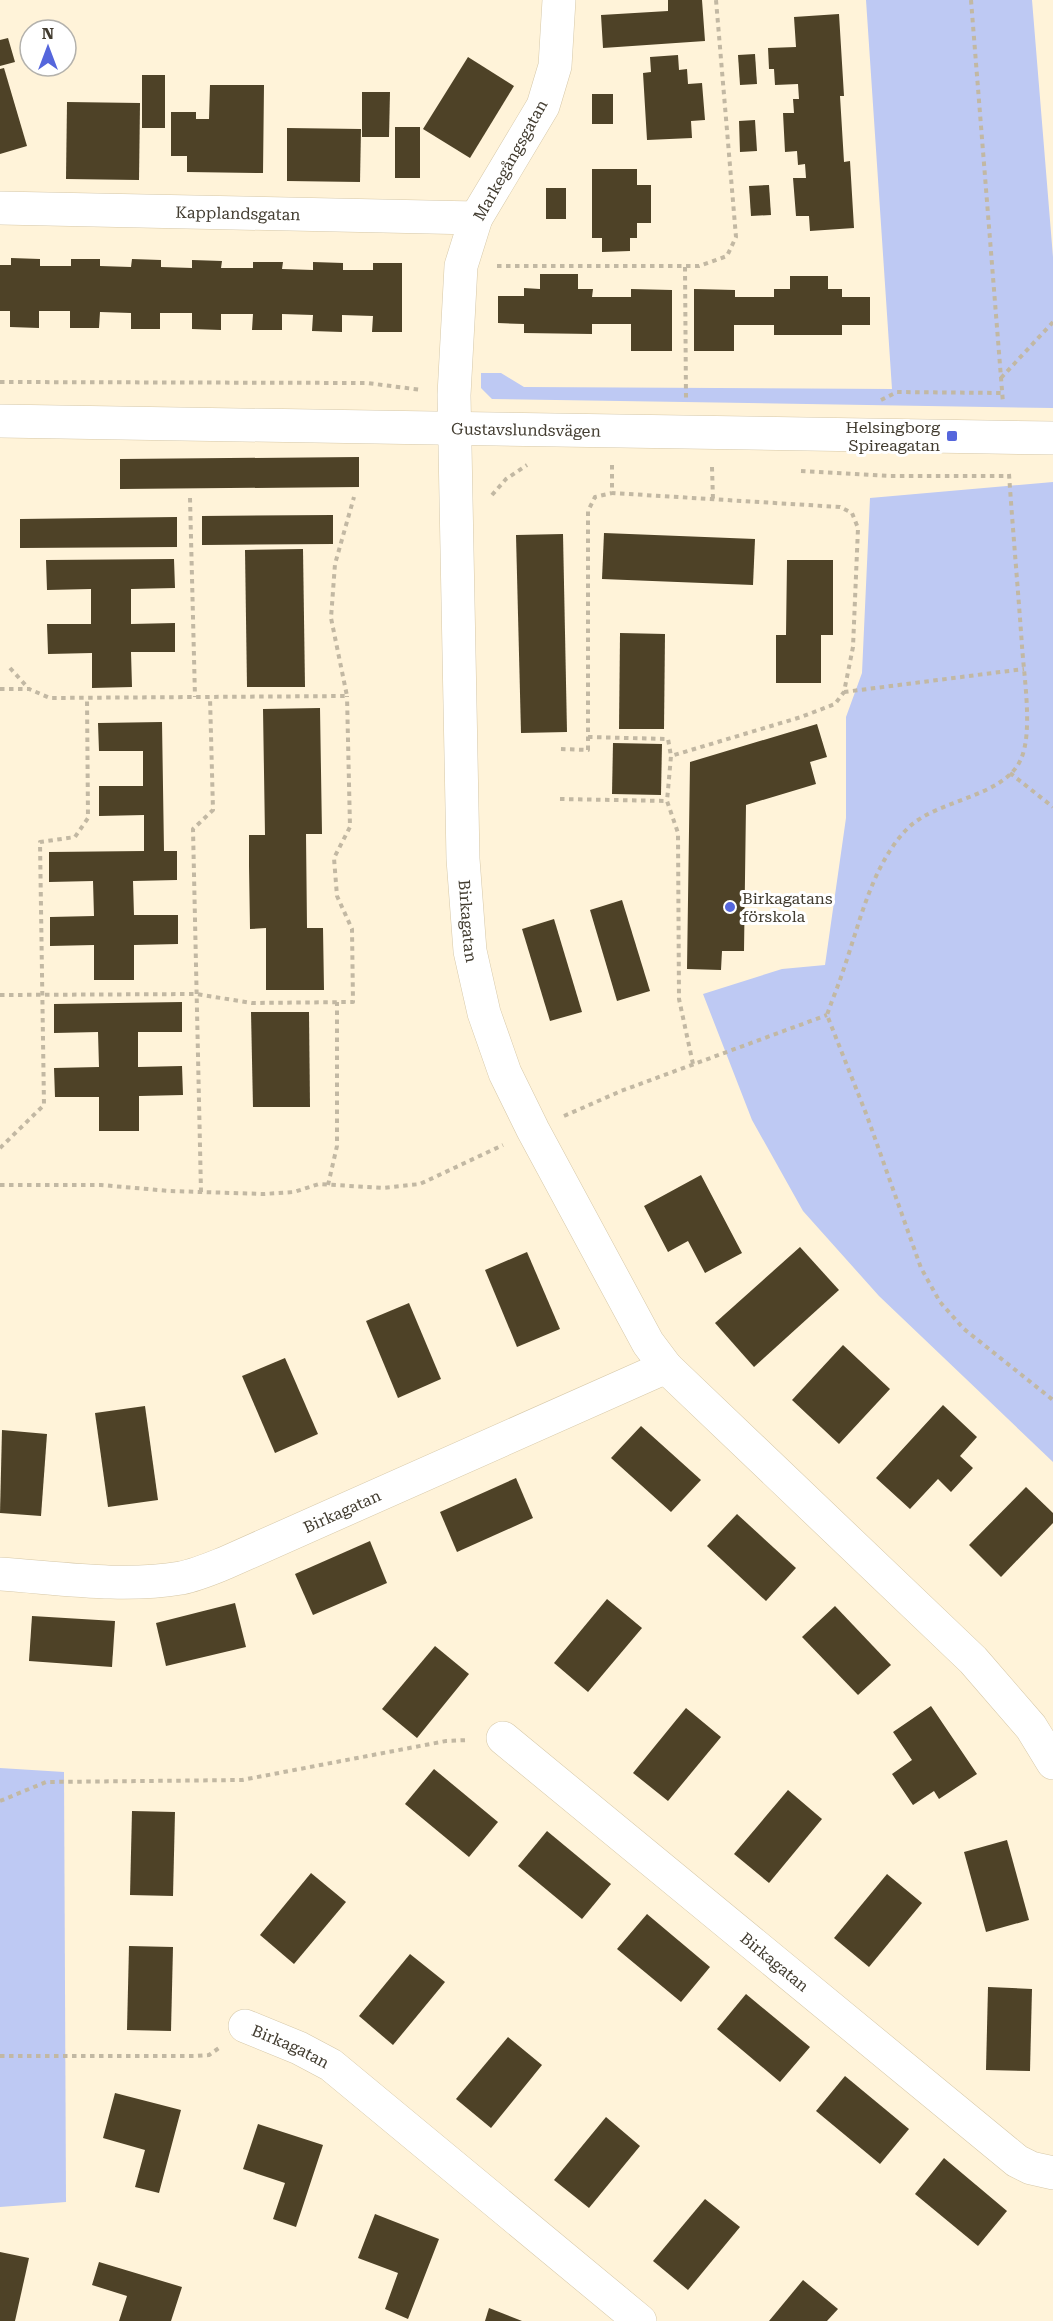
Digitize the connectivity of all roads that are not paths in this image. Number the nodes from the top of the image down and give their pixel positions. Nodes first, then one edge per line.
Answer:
1 (559, 0) edge
2 (0, 208) edge
3 (476, 218) junction
4 (0, 421) edge
5 (454, 427) junction
6 (1053, 438) edge
7 (666, 1366) junction
8 (0, 1574) edge
9 (503, 1738) road end
10 (1053, 1763) edge
11 (245, 2026) road end
12 (1053, 2173) edge
13 (640, 2321) edge

1 - 3 street, Markegångsgatan
2 - 3 street, Kapplandsgatan
3 - 5 street, Markegångsgatan
4 - 5 street, Gustavslundsvägen
5 - 6 street, Gustavslundsvägen
5 - 7 street, Birkagatan
7 - 8 street, Birkagatan
7 - 10 street, Birkagatan
9 - 12 street, Birkagatan
11 - 13 street, Birkagatan

